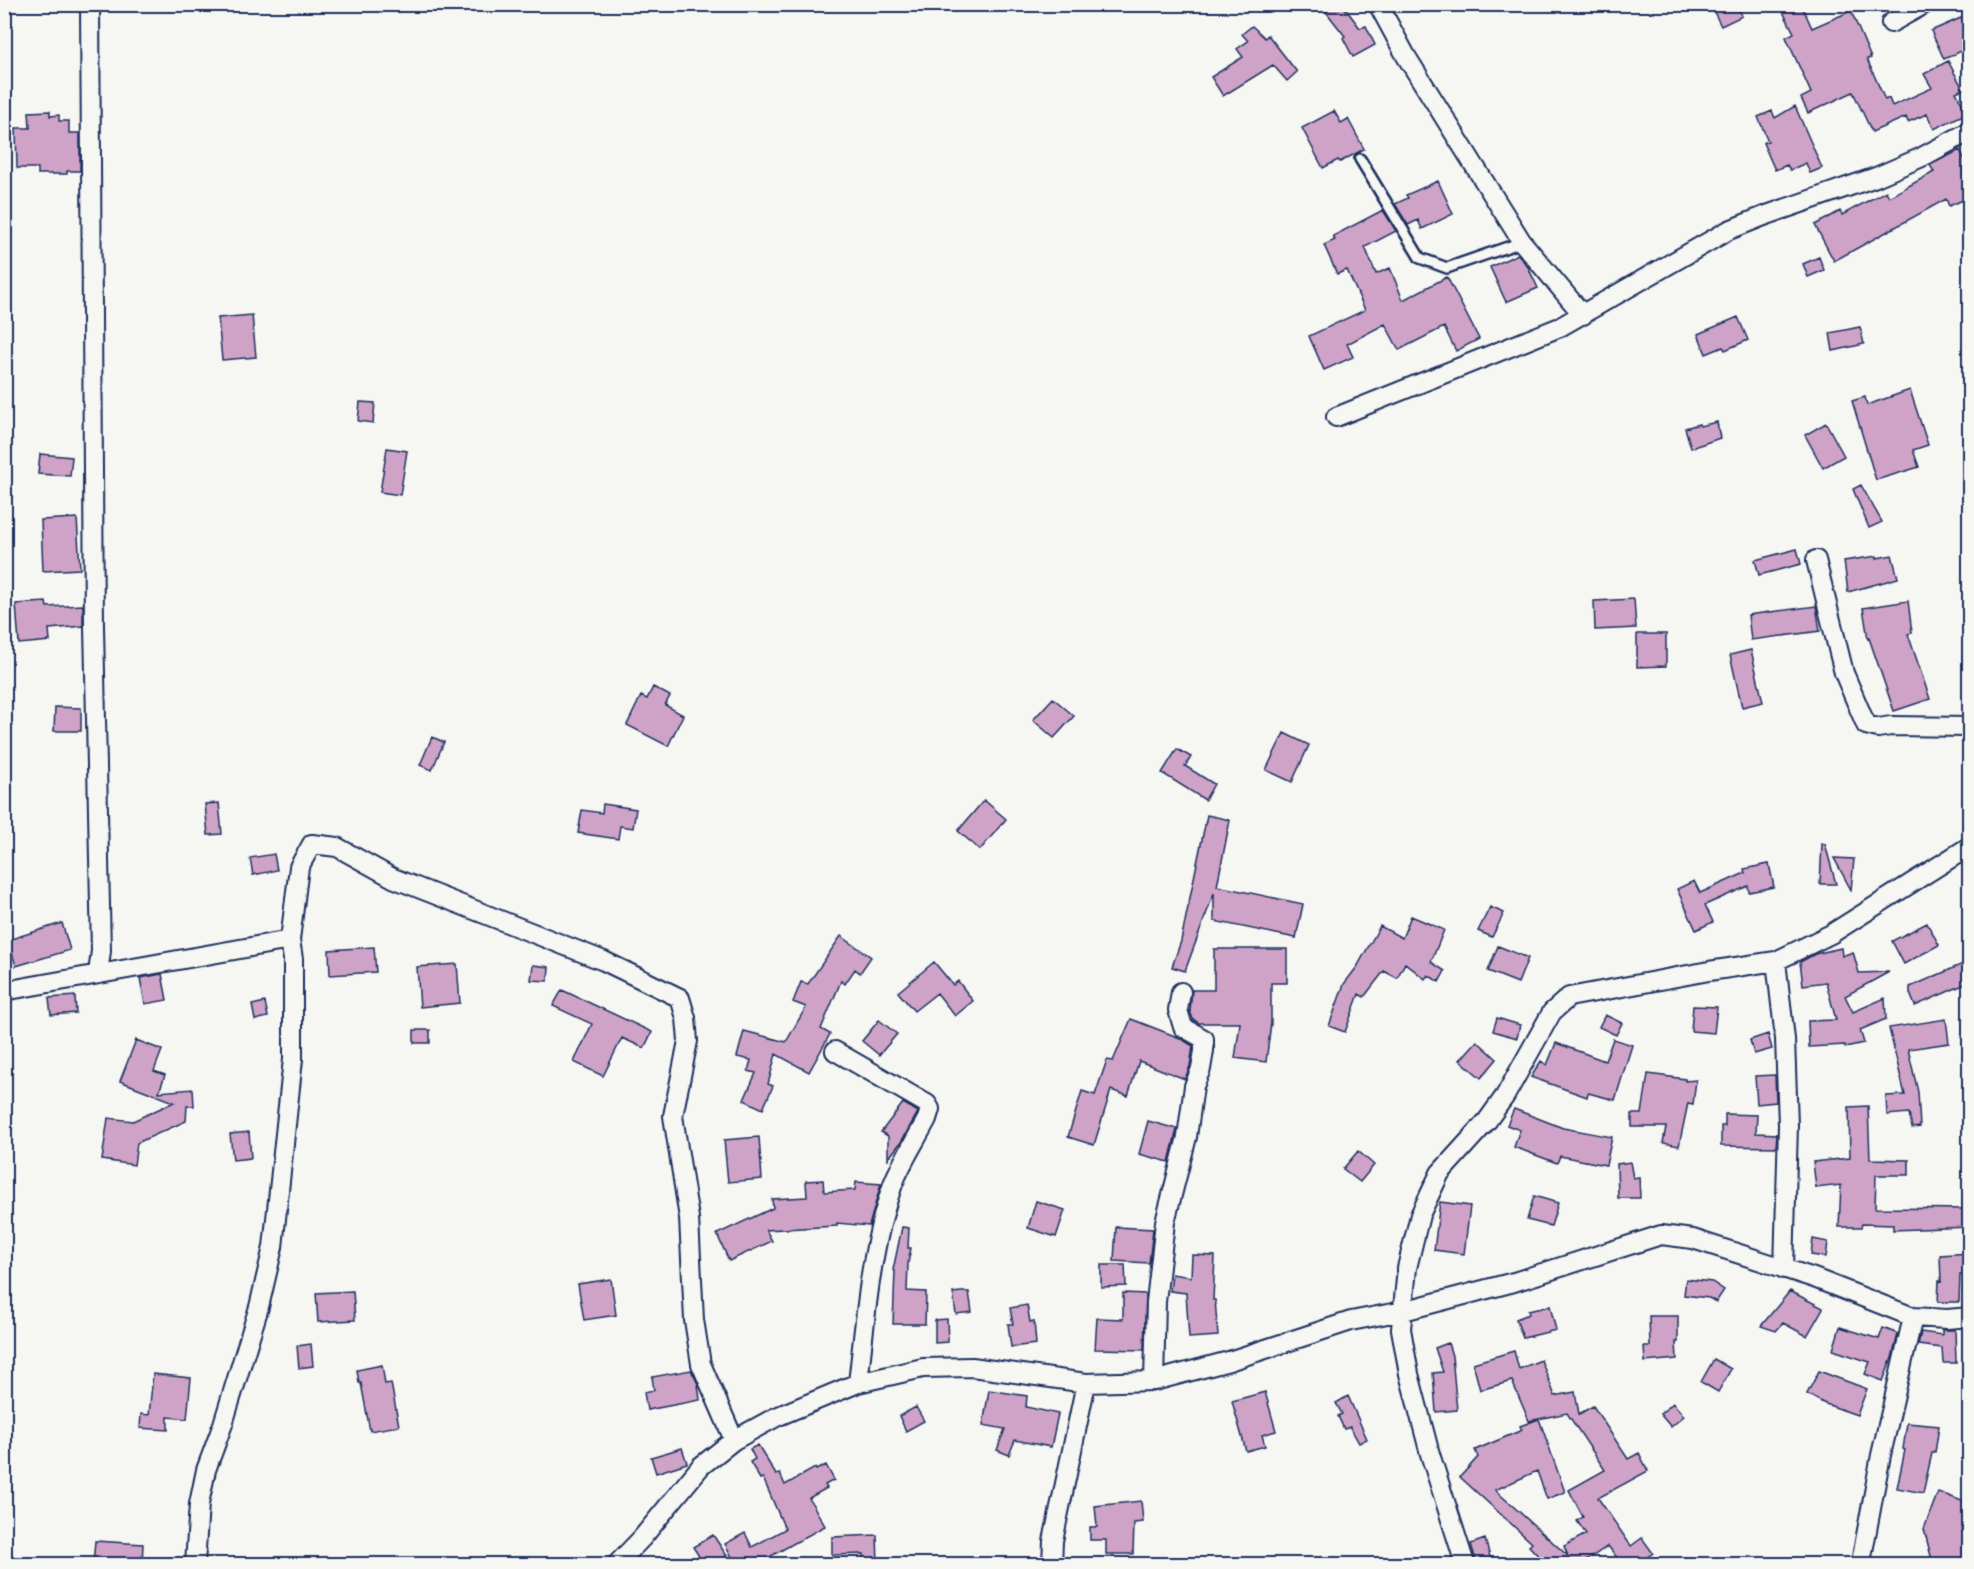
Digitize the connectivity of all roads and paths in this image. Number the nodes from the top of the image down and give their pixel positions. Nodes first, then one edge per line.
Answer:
1 (90, 4) edge
2 (1378, 4) edge
3 (1924, 4) edge
4 (1891, 23) dead end
5 (1970, 131) edge
6 (1360, 159) dead end
7 (1522, 242) junction
8 (1583, 315) junction
9 (1336, 417) dead end
10 (1816, 560) dead end
11 (1970, 727) edge
12 (1968, 852) edge
13 (290, 940) junction
14 (1776, 961) junction
15 (98, 973) junction
16 (4, 991) edge
17 (1181, 992) dead end
18 (835, 1051) dead end
19 (1784, 1269) junction
20 (1403, 1311) junction
21 (1913, 1317) junction
22 (1970, 1317) edge
23 (1154, 1381) junction
24 (858, 1383) junction
25 (1086, 1383) junction
26 (734, 1440) junction
27 (195, 1564) edge
28 (617, 1564) edge
29 (1052, 1564) edge
30 (1466, 1564) edge
31 (1863, 1564) edge

1 - 15 street
2 - 7 street
3 - 4 street
5 - 8 street
6 - 7 lane
7 - 8 street
8 - 9 street
10 - 11 street
12 - 14 street
13 - 15 street
13 - 26 street
13 - 27 street
14 - 19 street
14 - 20 street
15 - 16 street
17 - 23 street
18 - 24 street
19 - 20 street
19 - 21 street
20 - 23 street
20 - 30 street
21 - 22 street
21 - 31 street
23 - 25 street
24 - 25 street
24 - 26 street
25 - 29 street
26 - 28 street

